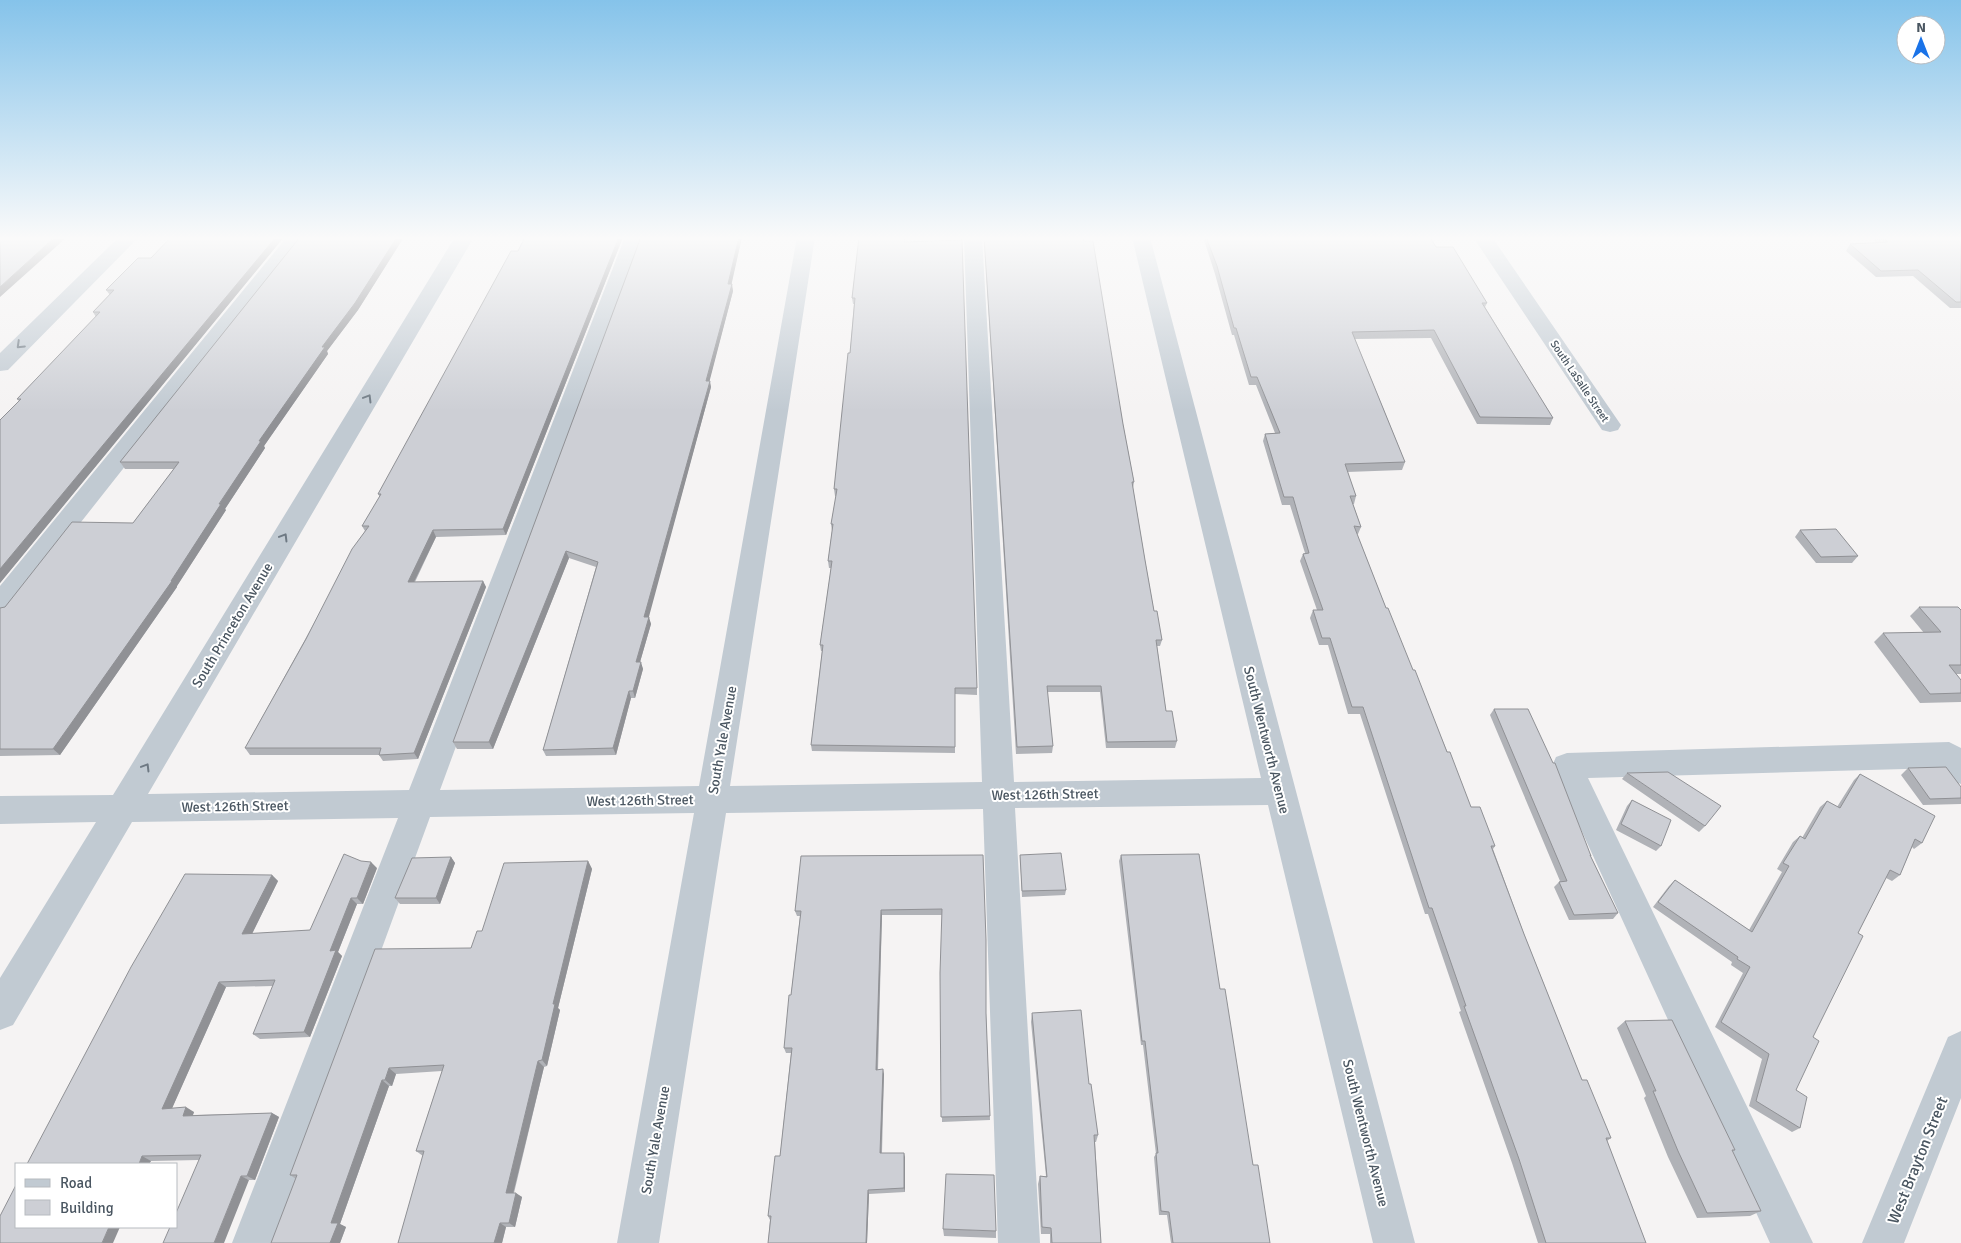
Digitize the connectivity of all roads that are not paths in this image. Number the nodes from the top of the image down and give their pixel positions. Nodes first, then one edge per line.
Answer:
1 (71, 295) edge
2 (250, 295) edge
3 (430, 295) edge
4 (612, 295) edge
5 (796, 295) edge
6 (976, 295) edge
7 (1156, 295) edge
8 (1521, 295) edge
9 (0, 364) edge
10 (1610, 425) dead end
11 (0, 606) edge
12 (1961, 771) edge
13 (1280, 791) junction
14 (999, 795) junction
15 (712, 799) junction
16 (420, 803) junction
17 (121, 808) junction
18 (0, 810) edge
19 (0, 1012) edge
20 (1961, 1050) edge
21 (252, 1243) edge
22 (638, 1243) edge
23 (1019, 1243) edge
24 (1394, 1243) edge
25 (1792, 1243) edge
26 (1883, 1243) edge

1 -> 9 street
2 - 11 street
17 -> 3 street, South Princeton Avenue
4 - 16 street
5 - 15 street, South Yale Avenue
6 - 14 street
7 - 13 street, South Wentworth Avenue
8 - 10 street, South LaSalle Street
12 - 25 street
13 - 14 street, West 126th Street
13 - 24 street, South Wentworth Avenue
14 - 15 street, West 126th Street
14 - 23 street
15 - 16 street, West 126th Street
15 - 22 street, South Yale Avenue
16 - 17 street, West 126th Street
16 - 21 street
17 - 18 street, West 126th Street
17 - 19 street, South Princeton Avenue
20 - 26 street, West Brayton Street

